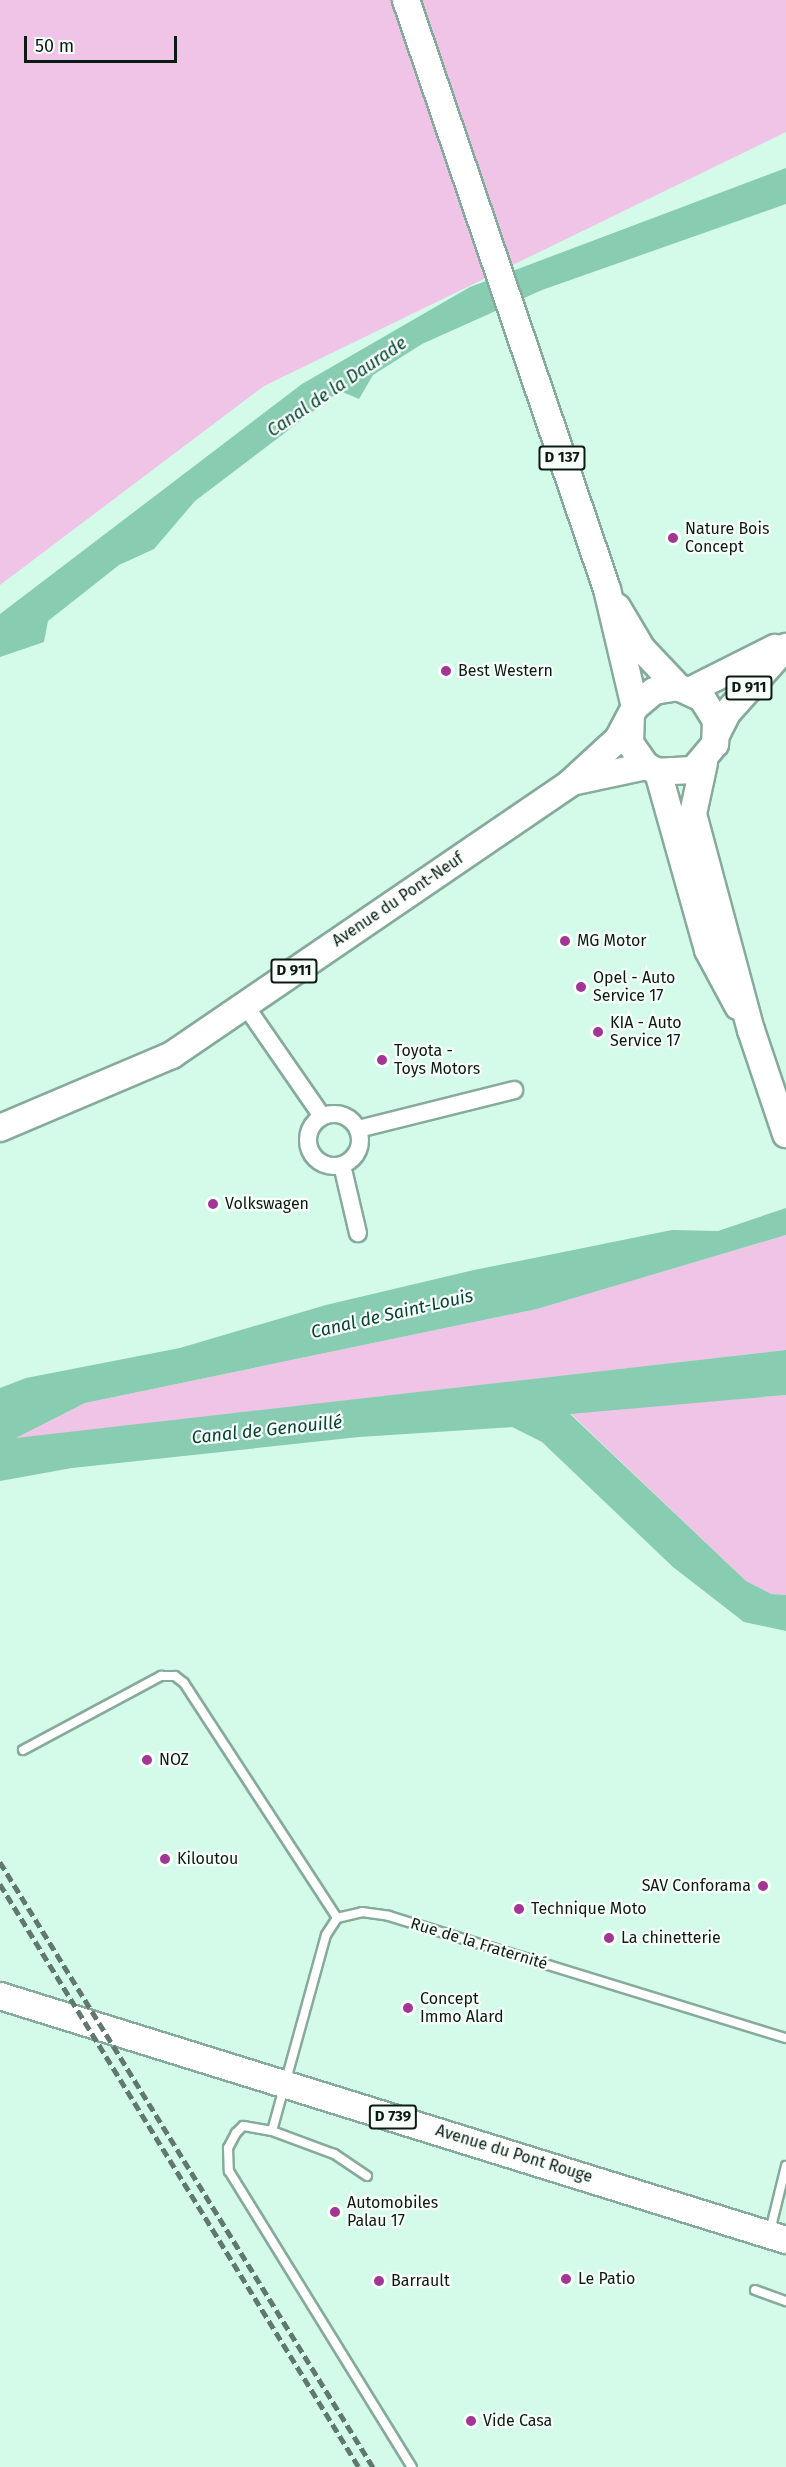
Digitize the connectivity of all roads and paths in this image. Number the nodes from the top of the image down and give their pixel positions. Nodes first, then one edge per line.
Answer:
1 (406, 0) edge
2 (607, 589) junction
3 (786, 642) edge
4 (786, 647) edge
5 (684, 688) junction
6 (633, 711) junction
7 (717, 733) junction
8 (704, 763) junction
9 (652, 769) junction
10 (570, 783) junction
11 (245, 1005) junction
12 (751, 1030) junction
13 (514, 1090) dead end
14 (322, 1116) junction
15 (0, 1128) edge
16 (358, 1129) junction
17 (786, 1134) edge
18 (342, 1165) junction
19 (358, 1233) dead end
20 (23, 1750) dead end
21 (337, 1918) junction
22 (0, 1996) edge
23 (786, 2038) edge
24 (282, 2083) junction
25 (272, 2131) junction
26 (786, 2166) edge
27 (368, 2176) dead end
28 (778, 2237) edge
29 (755, 2290) dead end
30 (786, 2301) edge
31 (412, 2467) edge

1 - 2 main road, D 137
2 - 5 main road, D 137
2 - 6 main road, D 137
3 - 5 main road, D 911
4 - 7 main road, D 911
5 - 6 main road
5 - 7 main road
6 - 9 main road
6 - 10 main road, D 911
7 - 8 main road
8 - 9 main road
8 - 12 main road
9 - 10 main road, D 911
9 - 12 main road
10 - 11 main road, Avenue du Pont-Neuf / D 911
11 - 14 street
11 - 15 main road, Avenue du Pont-Neuf / D 911
12 - 17 main road
13 - 16 street
14 - 16 street
14 - 18 street
16 - 18 street
18 - 19 street
20 - 21 lane
21 - 23 lane, Rue de la Fraternité
21 - 24 lane
22 - 24 main road, Avenue du Pont Rouge / D 739
24 - 25 lane
24 - 28 main road, Avenue du Pont Rouge / D 739
25 - 27 lane
25 - 31 lane
26 - 28 lane
29 - 30 lane

